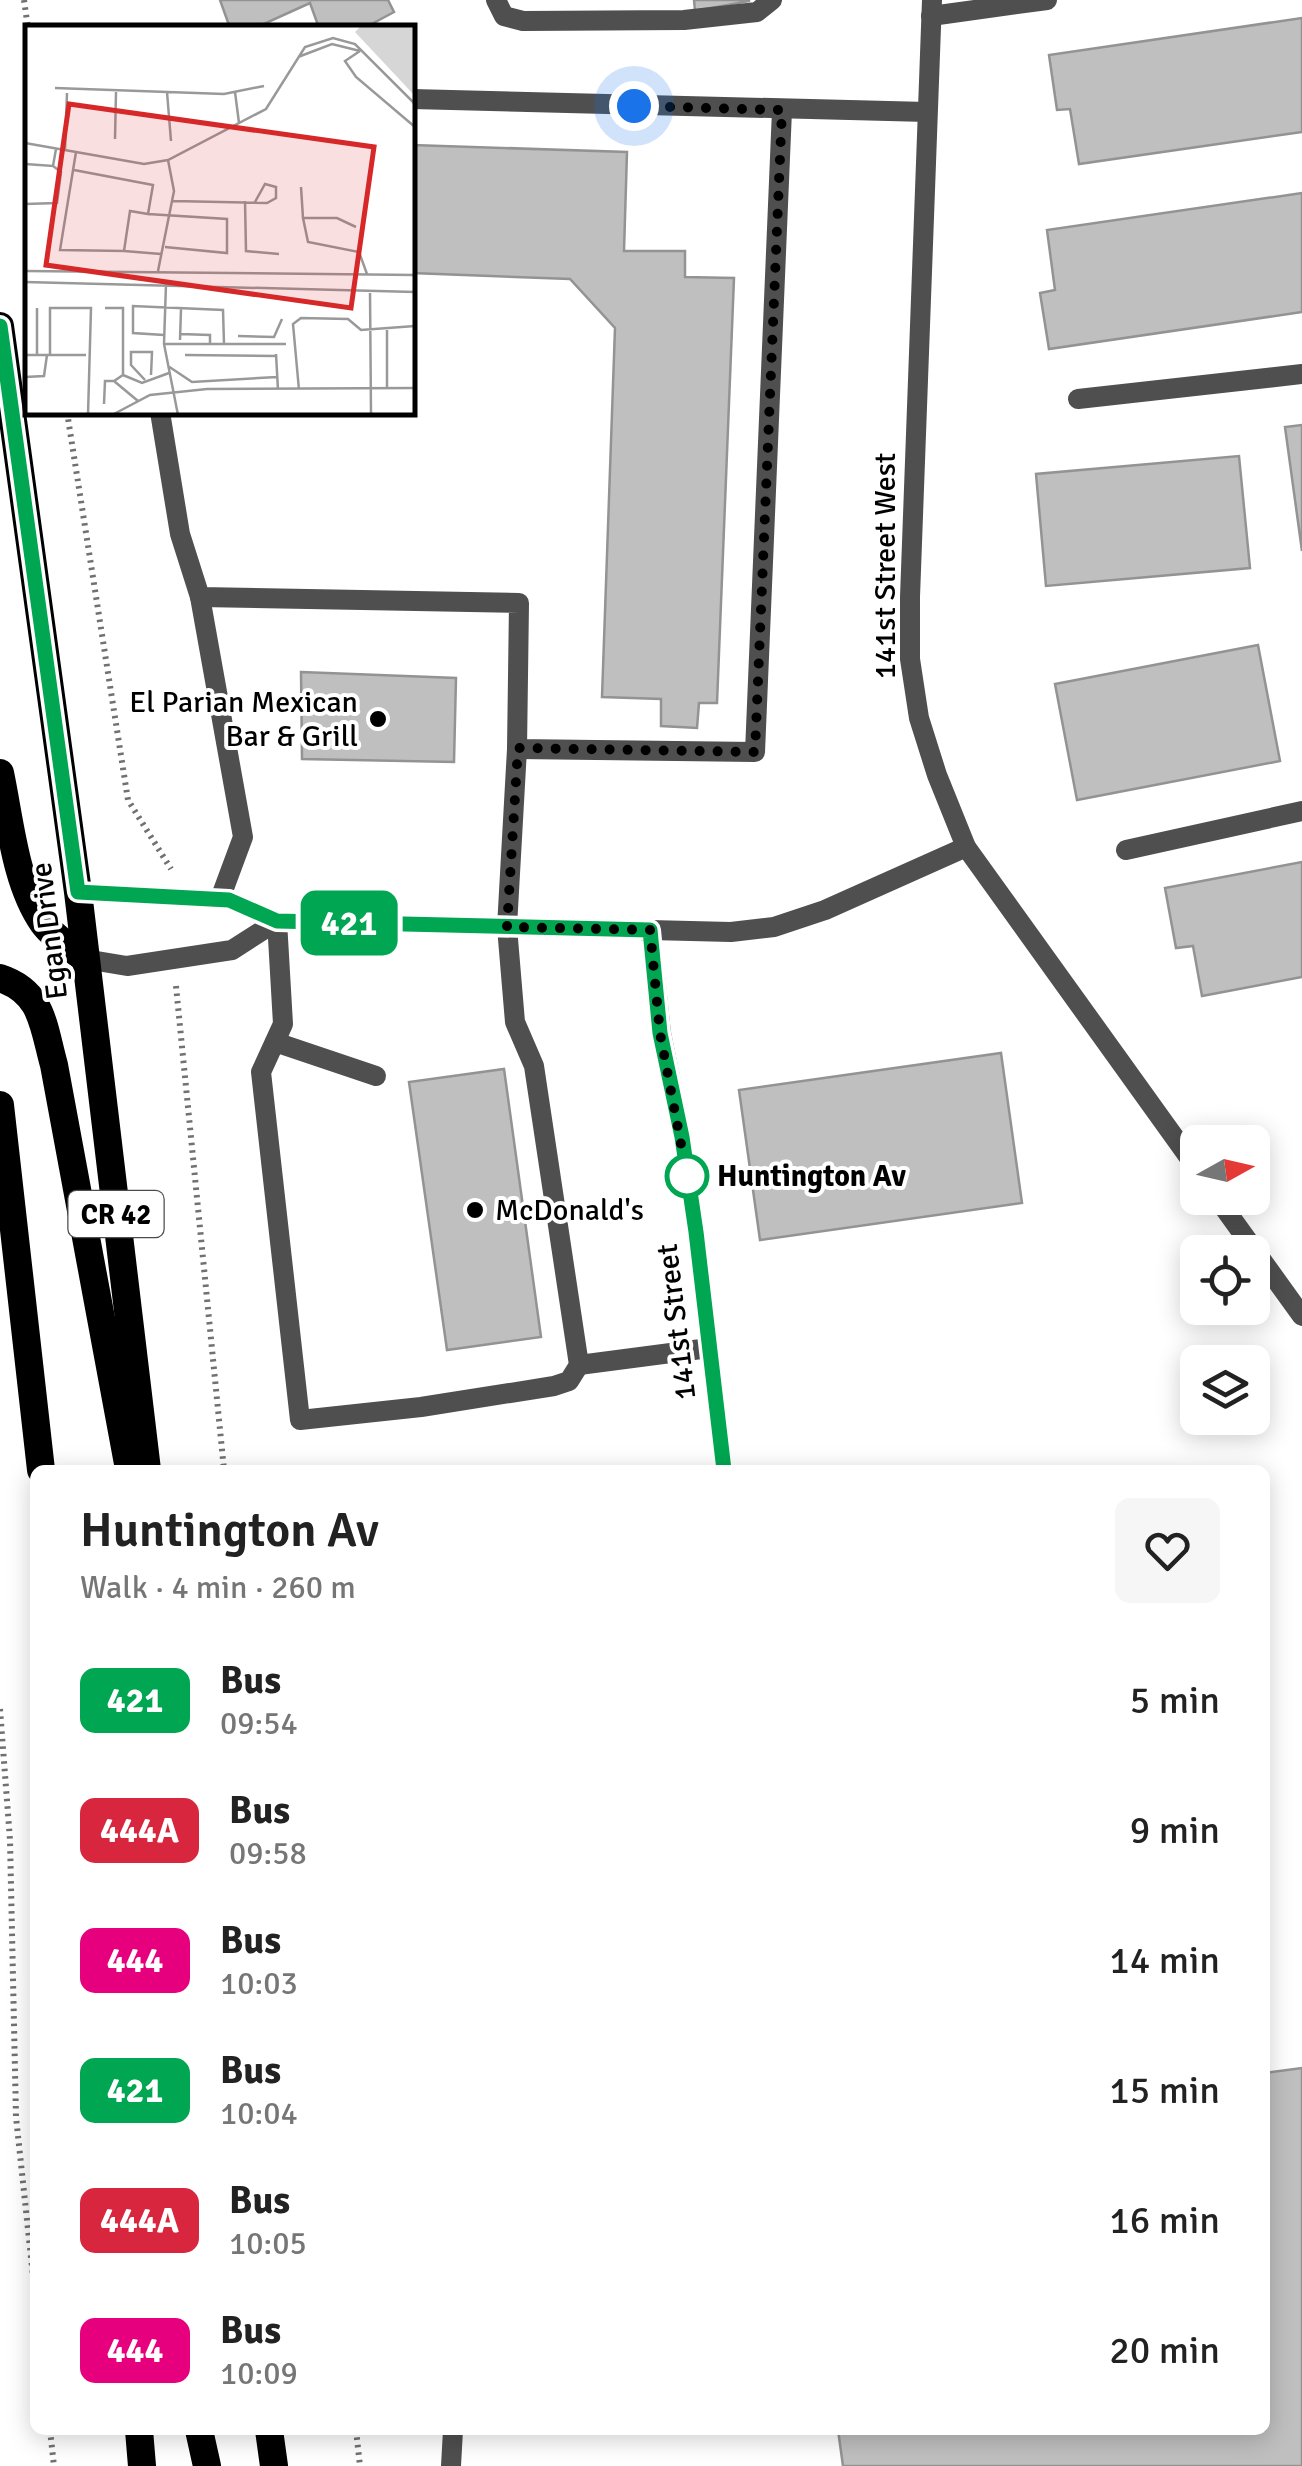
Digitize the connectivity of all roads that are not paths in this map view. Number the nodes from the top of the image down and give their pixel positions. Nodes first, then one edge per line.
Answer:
1 (496, 0) edge
2 (772, 0) edge
3 (1046, 0) edge
4 (932, 8) edge
5 (415, 99) edge
6 (782, 110) junction
7 (928, 112) junction
8 (0, 326) edge
9 (1302, 374) edge
10 (1078, 399) dead end
11 (160, 415) edge
12 (200, 597) junction
13 (518, 748) junction
14 (0, 773) edge
15 (1302, 811) edge
16 (966, 848) junction
17 (1126, 850) dead end
18 (78, 892) junction
19 (220, 899) junction
20 (277, 921) junction
21 (507, 927) junction
22 (650, 930) junction
23 (85, 959) junction
24 (0, 978) edge
25 (274, 1042) junction
26 (376, 1076) dead end
27 (0, 1105) edge
28 (1180, 1145) edge
29 (1229, 1215) edge
30 (1302, 1316) edge
31 (709, 1348) junction
32 (579, 1365) junction
33 (40, 1465) edge
34 (129, 1465) edge
35 (145, 1465) edge
36 (723, 1465) edge
37 (139, 2435) edge
38 (200, 2435) edge
39 (270, 2435) edge
40 (453, 2435) edge
41 (142, 2466) edge
42 (206, 2466) edge
43 (274, 2466) edge
44 (451, 2466) edge

1 - 2 street
3 - 4 street
4 - 7 street, 141st Street West
5 - 6 street
6 - 7 street
6 - 13 street
7 - 16 street, 141st Street West
8 - 18 highway, Egan Drive / CR 42
9 - 10 street
11 - 12 street
12 - 13 street
12 - 19 street
13 - 21 street
14 - 23 highway
15 - 17 street
16 - 22 street
16 - 28 street, 141st Street West
18 - 19 street
18 - 23 highway, Egan Drive / CR 42
19 - 20 street
20 - 21 street
20 - 23 street
20 - 25 street
21 - 22 street
21 - 32 street
22 - 31 street, 141st Street
23 - 35 highway, Egan Drive / CR 42
24 - 34 highway
25 - 26 street
25 - 32 street
27 - 33 highway
29 - 30 street
31 - 32 street
31 - 36 street, 141st Street
37 - 41 highway
38 - 42 highway
39 - 43 highway
40 - 44 street

